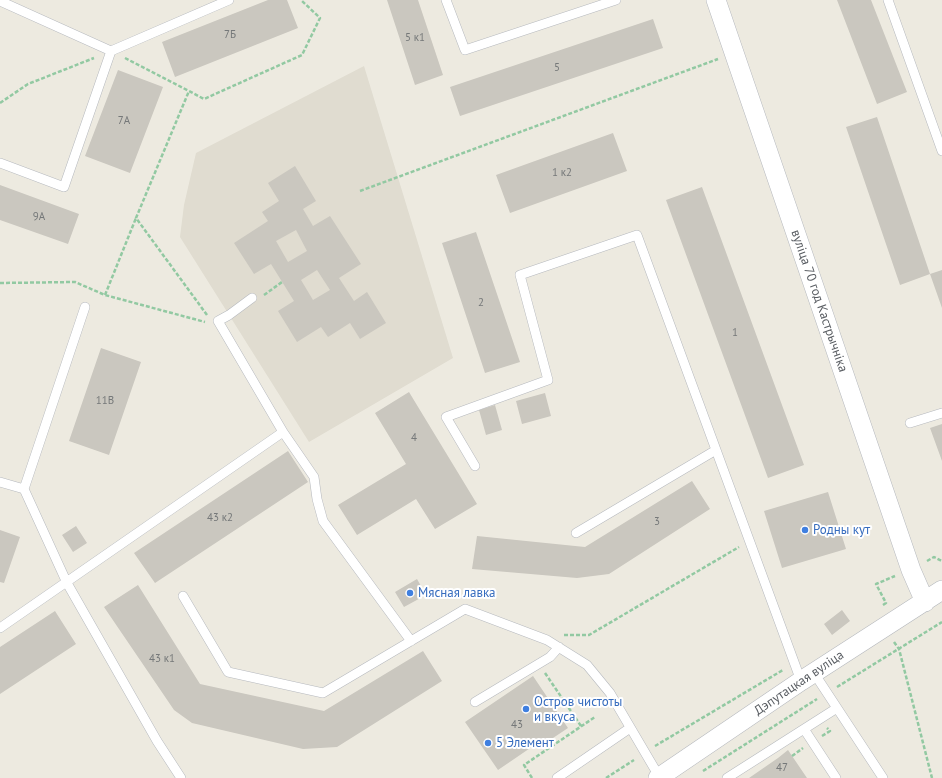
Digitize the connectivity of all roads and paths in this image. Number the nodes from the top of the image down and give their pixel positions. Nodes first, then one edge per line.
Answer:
1 (229, 0) edge
2 (301, 0) edge
3 (446, 0) edge
4 (616, 0) edge
5 (716, 0) edge
6 (888, 0) edge
7 (0, 2) edge
8 (111, 51) junction
9 (719, 58) dead end
10 (189, 92) junction
11 (0, 103) edge
12 (941, 147) edge
13 (0, 163) edge
14 (360, 191) dead end
15 (136, 218) junction
16 (282, 282) dead end
17 (0, 283) edge
18 (105, 295) junction
19 (263, 296) dead end
20 (252, 298) dead end
21 (85, 307) dead end
22 (217, 325) junction
23 (942, 413) edge
24 (910, 423) dead end
25 (283, 432) junction
26 (716, 450) junction
27 (475, 466) dead end
28 (0, 482) edge
29 (24, 489) junction
30 (576, 533) dead end
31 (749, 540) junction
32 (67, 582) junction
33 (942, 590) edge
34 (183, 596) dead end
35 (925, 602) junction
36 (0, 628) edge
37 (547, 640) junction
38 (411, 641) junction
39 (559, 647) junction
40 (899, 649) dead end
41 (539, 664) junction
42 (784, 669) dead end
43 (808, 677) junction
44 (475, 702) dead end
45 (837, 708) junction
46 (595, 717) dead end
47 (581, 726) junction
48 (630, 728) junction
49 (804, 729) junction
50 (645, 753) junction
51 (181, 778) edge
52 (532, 778) edge
53 (557, 778) edge
54 (606, 778) edge
55 (659, 778) edge
56 (727, 778) edge
57 (836, 778) edge
58 (883, 778) edge
59 (932, 778) edge

1 - 8 lane
2 - 10 path
3 - 4 lane
5 - 35 street, вуліца 70 год Кастрычніка
6 - 12 lane
7 - 8 lane
8 - 10 path
8 - 11 path
8 - 13 lane
9 - 14 path
10 - 15 path
15 - 18 path
15 - 22 path
16 - 19 path
17 - 18 path
18 - 22 path
20 - 22 lane
21 - 29 lane
22 - 25 lane
23 - 24 lane
25 - 32 lane
25 - 38 lane
26 - 27 lane
26 - 30 lane
26 - 31 lane
28 - 29 lane
29 - 32 lane
31 - 37 path
31 - 43 lane
32 - 36 lane
32 - 51 lane
33 - 35 street, Дэпутацкая вуліца
34 - 38 lane
35 - 43 street, Дэпутацкая вуліца
37 - 38 lane
37 - 39 lane
39 - 41 lane
39 - 48 lane
40 - 59 path
41 - 44 lane
41 - 47 path
42 - 50 path
43 - 45 lane
43 - 55 street, Дэпутацкая вуліца
45 - 49 lane
45 - 58 lane
46 - 47 path
47 - 52 path
48 - 50 lane
48 - 53 lane
49 - 56 lane
49 - 57 lane
50 - 54 path
50 - 55 lane

